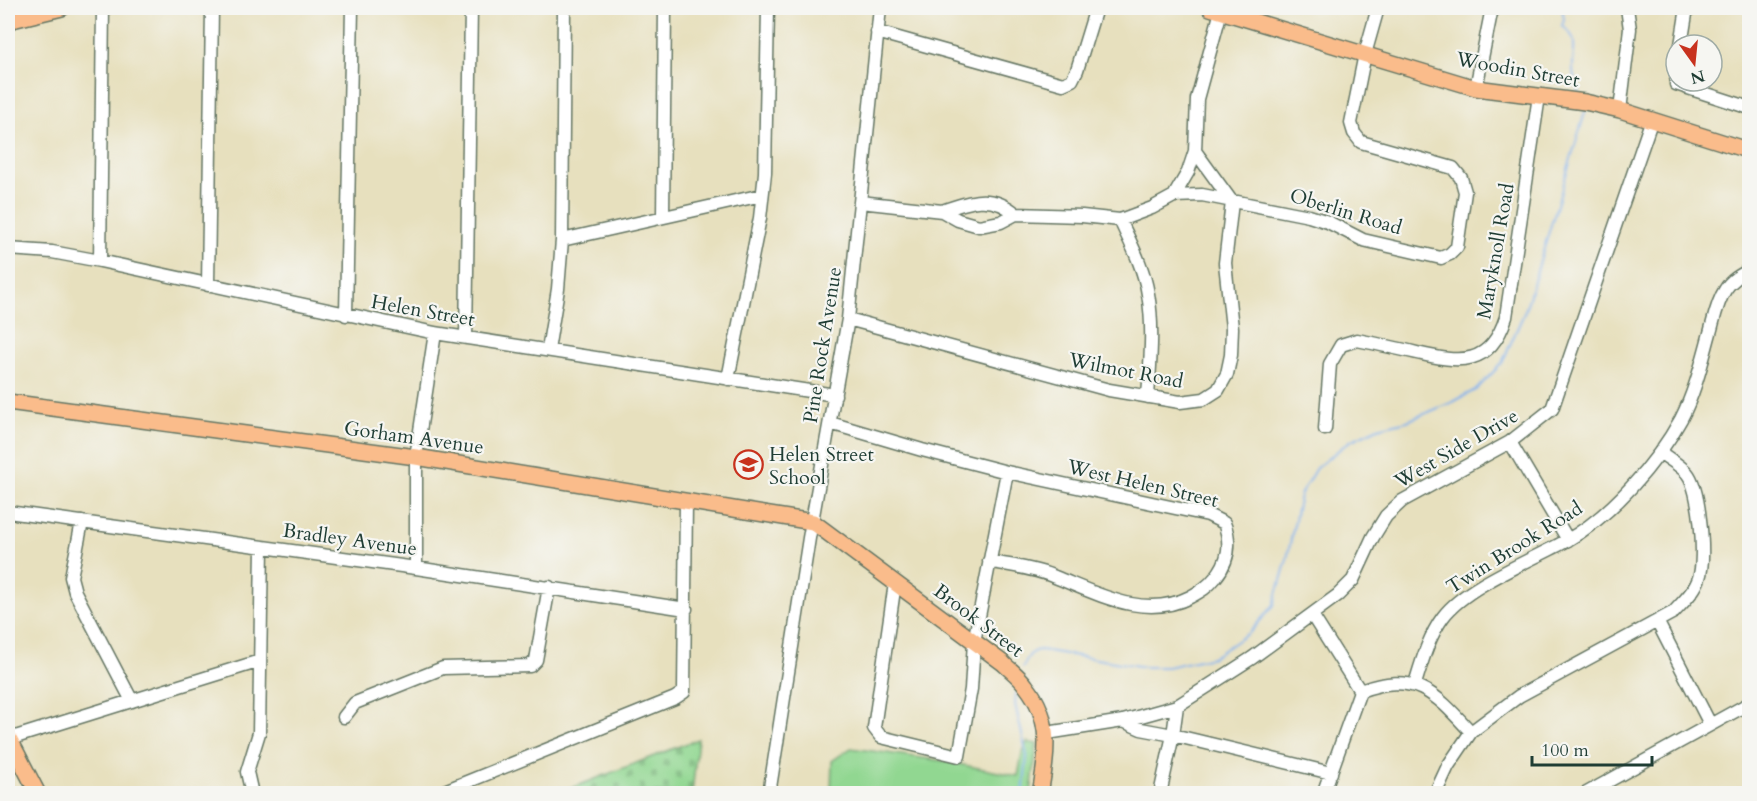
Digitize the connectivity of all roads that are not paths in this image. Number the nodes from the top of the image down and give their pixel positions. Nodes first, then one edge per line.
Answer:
1 (62, 8) edge
2 (103, 8) edge
3 (212, 8) edge
4 (352, 8) edge
5 (471, 8) edge
6 (564, 8) edge
7 (665, 8) edge
8 (768, 8) edge
9 (880, 8) edge
10 (1096, 8) edge
11 (1378, 8) edge
12 (1492, 8) edge
13 (1627, 8) edge
14 (1687, 8) edge
15 (1216, 9) edge
16 (22, 12) edge
17 (8, 21) edge
18 (877, 32) junction
19 (1683, 33) edge
20 (1365, 54) junction
21 (1476, 88) junction
22 (1703, 93) edge
23 (1539, 96) junction
24 (1749, 108) edge
25 (1620, 110) junction
26 (1652, 119) junction
27 (1195, 151) junction
28 (1749, 151) edge
29 (762, 195) junction
30 (1174, 196) junction
31 (860, 202) junction
32 (1232, 202) junction
33 (942, 211) junction
34 (1016, 214) junction
35 (663, 216) junction
36 (1120, 220) junction
37 (562, 240) junction
38 (8, 249) edge
39 (100, 261) junction
40 (1749, 270) edge
41 (208, 285) junction
42 (346, 315) junction
43 (848, 319) junction
44 (435, 333) junction
45 (466, 338) junction
46 (548, 350) junction
47 (728, 379) junction
48 (835, 395) junction
49 (1148, 397) junction
50 (8, 402) edge
51 (830, 423) junction
52 (1325, 429) dead end
53 (1510, 442) junction
54 (1661, 453) junction
55 (416, 457) junction
56 (1007, 472) junction
57 (686, 501) junction
58 (8, 512) edge
59 (82, 522) junction
60 (813, 522) junction
61 (1568, 540) junction
62 (262, 547) junction
63 (989, 561) junction
64 (416, 568) junction
65 (895, 583) junction
66 (549, 587) junction
67 (686, 609) junction
68 (1312, 615) junction
69 (1657, 621) junction
70 (974, 642) junction
71 (260, 661) junction
72 (1415, 684) junction
73 (1360, 691) junction
74 (132, 701) junction
75 (1749, 703) edge
76 (1177, 706) junction
77 (344, 717) dead end
78 (1123, 721) junction
79 (1710, 724) junction
80 (1471, 732) junction
81 (1047, 733) junction
82 (1173, 735) junction
83 (8, 738) edge
84 (1331, 774) junction
85 (38, 794) edge
86 (252, 794) edge
87 (437, 794) edge
88 (769, 794) edge
89 (1040, 794) edge
90 (1160, 794) edge
91 (1323, 794) edge
92 (1435, 794) edge
93 (1585, 794) edge

1 - 16 main road
2 - 39 street
3 - 41 street
4 - 42 street
5 - 45 street
6 - 37 street
7 - 35 street
8 - 29 street
9 - 18 street, Pine Rock Avenue
10 - 18 street
11 - 20 street, Oberlin Road
12 - 21 street
13 - 25 street
14 - 19 street
15 - 20 main road, Woodin Street
15 - 27 street
16 - 17 main road
18 - 31 street, Pine Rock Avenue
20 - 21 main road, Woodin Street
20 - 32 street, Oberlin Road
21 - 23 main road, Woodin Street
22 - 24 street
23 - 25 main road, Woodin Street
23 - 52 street, Maryknoll Road
25 - 26 main road, Woodin Street
26 - 28 main road, Woodin Street
26 - 53 street, West Side Drive
27 - 30 street
27 - 32 street
29 - 35 street
29 - 47 street
30 - 32 street, Oberlin Road
30 - 36 street, Oberlin Road
31 - 33 street, Oberlin Road
31 - 43 street, Pine Rock Avenue
32 - 49 street, Wilmot Road
33 - 34 street, Oberlin Road
33 - 34 street, Oberlin Road
34 - 36 street, Oberlin Road
35 - 37 street
36 - 49 street
37 - 46 street
38 - 39 street, Helen Street
39 - 41 street, Helen Street
40 - 54 street, Twin Brook Road
41 - 42 street, Helen Street
42 - 44 street, Helen Street
43 - 48 street, Pine Rock Avenue
43 - 49 street, Wilmot Road
44 - 45 street, Helen Street
44 - 55 street
45 - 46 street, Helen Street
46 - 47 street, Helen Street
47 - 48 street, Helen Street
48 - 51 street, Pine Rock Avenue
50 - 55 main road, Gorham Avenue
51 - 56 street, West Helen Street
51 - 60 street, Pine Rock Avenue
53 - 61 street
53 - 68 street, West Side Drive
54 - 61 street, Twin Brook Road
54 - 69 street
55 - 57 main road, Gorham Avenue
55 - 64 street
56 - 63 street
56 - 63 street, West Helen Street
57 - 60 main road, Gorham Avenue
57 - 67 street
58 - 59 street, Bradley Avenue
59 - 62 street, Bradley Avenue
59 - 74 street
60 - 65 main road, Brook Street
60 - 88 street, Pine Rock Avenue
61 - 72 street, Twin Brook Road
62 - 64 street, Bradley Avenue
62 - 71 street
63 - 70 street
64 - 66 street, Bradley Avenue
65 - 70 main road, Brook Street
65 - 70 street
66 - 67 street, Bradley Avenue
66 - 77 street
67 - 87 street
68 - 73 street
68 - 76 street, West Side Drive
69 - 79 street
69 - 80 street
70 - 81 main road, Brook Street
71 - 74 street
71 - 86 street
72 - 73 street
72 - 80 street
73 - 84 street
74 - 83 street
75 - 79 street
76 - 78 street, West Side Drive
76 - 82 street
78 - 81 street, West Side Drive
78 - 82 street
79 - 93 street
80 - 92 street
81 - 89 main road, Brook Street
82 - 84 street
82 - 90 street
83 - 85 main road
84 - 91 street

